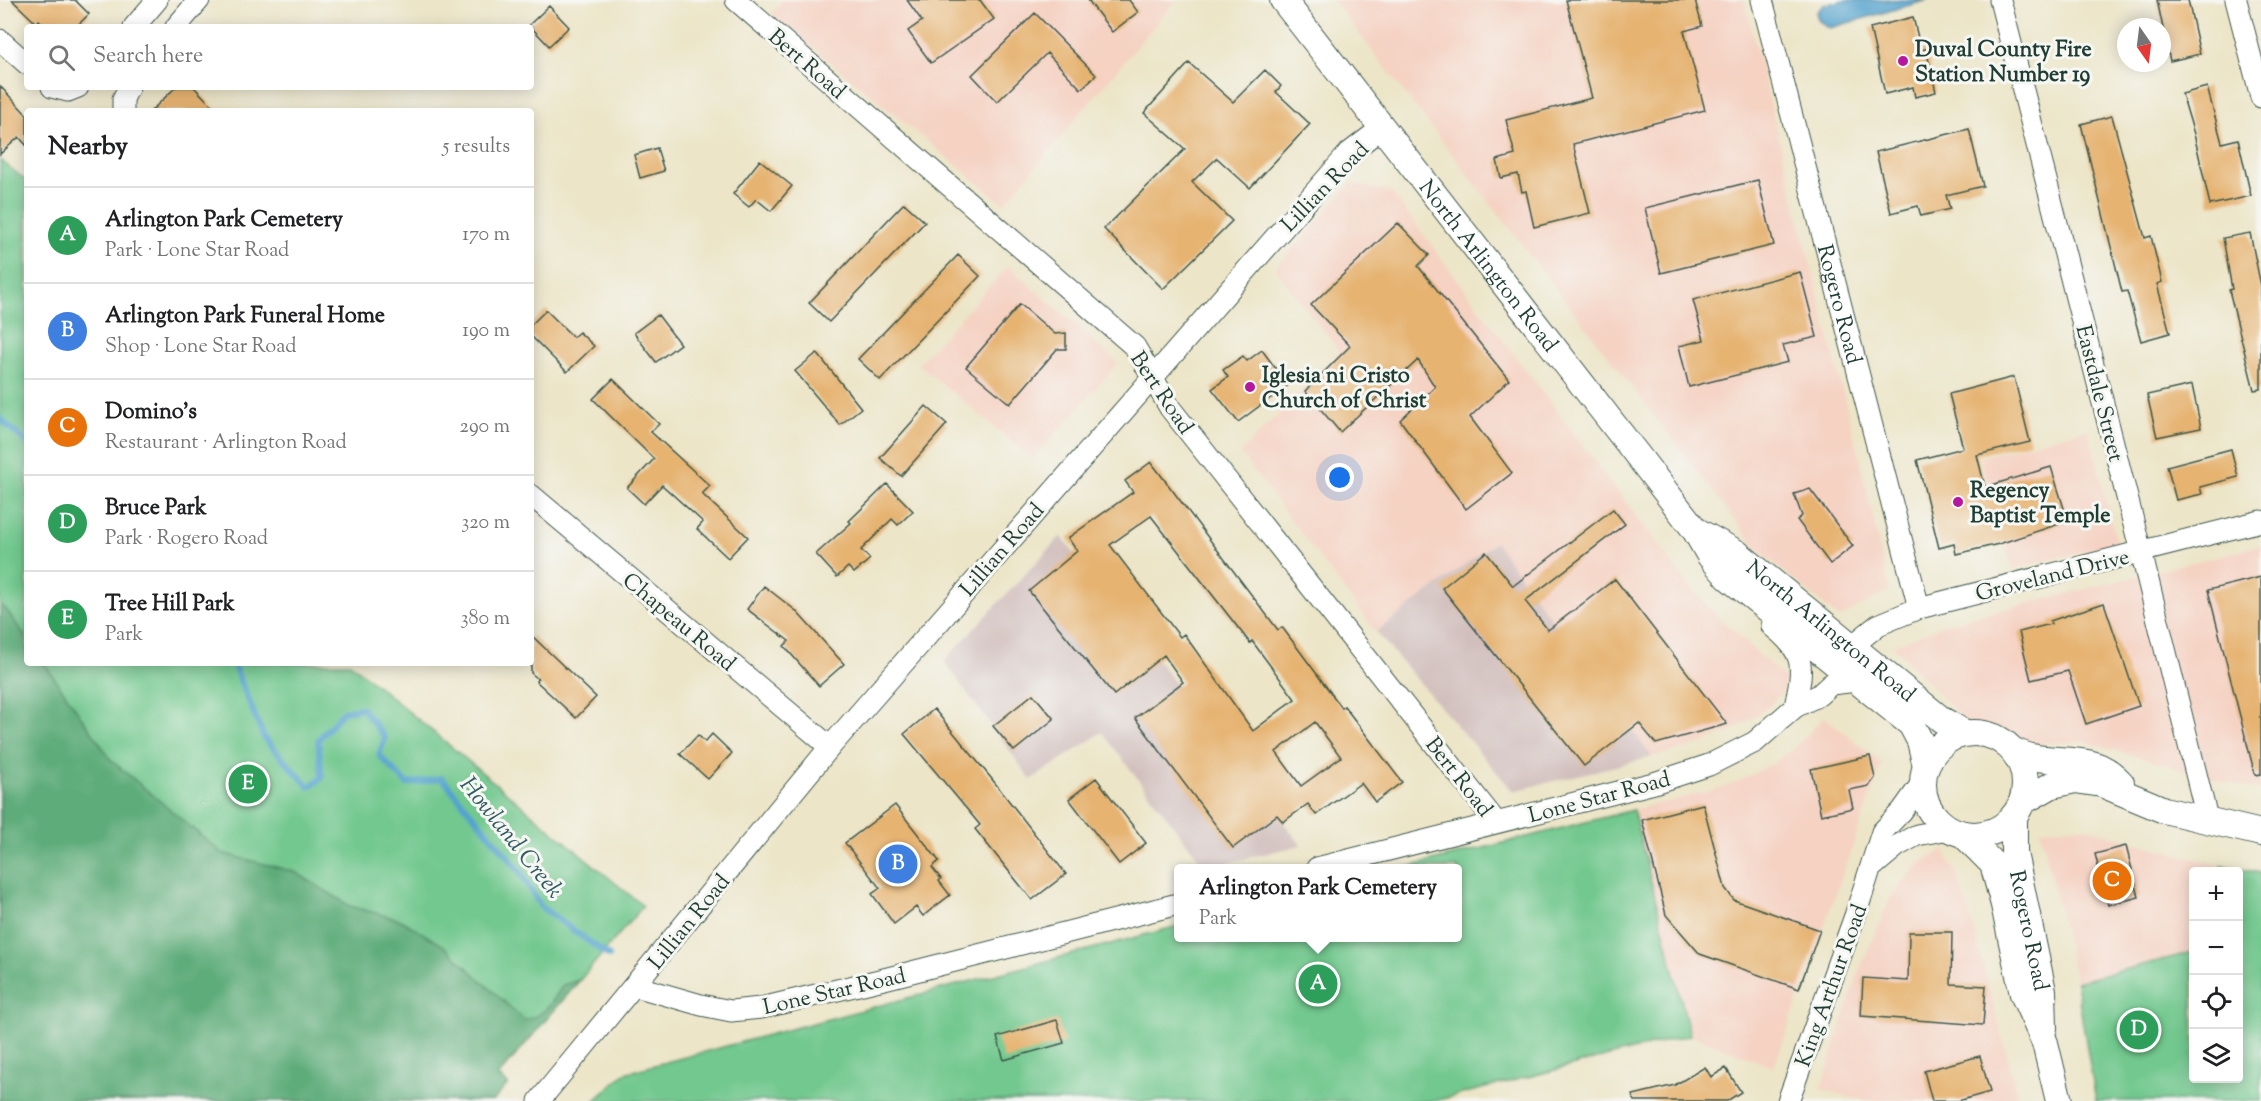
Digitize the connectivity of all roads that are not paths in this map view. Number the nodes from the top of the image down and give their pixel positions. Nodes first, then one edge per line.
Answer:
1 (157, 0) edge
2 (199, 0) edge
3 (736, 0) edge
4 (1283, 0) edge
5 (1762, 0) edge
6 (2000, 0) edge
7 (2236, 0) edge
8 (137, 24) edge
9 (179, 24) edge
10 (0, 40) edge
11 (24, 61) edge
12 (128, 90) edge
13 (2261, 97) edge
14 (123, 108) edge
15 (1383, 127) junction
16 (1152, 378) junction
17 (534, 498) edge
18 (2261, 521) edge
19 (1695, 530) junction
20 (2142, 552) junction
21 (1710, 556) junction
22 (1919, 608) junction
23 (1852, 646) junction
24 (1857, 681) junction
25 (1795, 707) junction
26 (1965, 733) junction
27 (830, 747) junction
28 (2014, 751) junction
29 (1924, 774) junction
30 (2133, 797) junction
31 (2018, 809) junction
32 (1496, 822) junction
33 (2208, 822) junction
34 (1956, 832) junction
35 (2261, 833) edge
36 (1333, 864) edge
37 (1870, 868) junction
38 (1174, 905) edge
39 (635, 986) junction
40 (2045, 1043) junction
41 (539, 1101) edge
42 (1788, 1101) edge
43 (2059, 1101) edge

1 - 8 street
2 - 9 street
3 - 16 street, Bert Road
4 - 15 main road, North Arlington Road
5 - 22 street, Rogero Road
6 - 20 street, Eastdale Street
7 - 13 street
10 - 11 street
12 - 14 street
15 - 16 street, Lillian Road
15 - 19 main road, North Arlington Road
16 - 27 street, Lillian Road
16 - 32 street, Bert Road
17 - 27 street, Chapeau Road
18 - 20 street, Groveland Drive
19 - 21 main road, North Arlington Road
19 - 23 main road, North Arlington Road
20 - 22 street, Groveland Drive
20 - 33 street, Eastdale Street
21 - 24 main road, North Arlington Road
21 - 25 street
22 - 23 street, Groveland Drive
23 - 26 main road, North Arlington Road
24 - 25 street, Lone Star Road
24 - 29 main road, North Arlington Road
25 - 32 street, Lone Star Road
26 - 28 main road
26 - 29 main road
27 - 39 street, Lillian Road
28 - 30 main road
28 - 31 main road
29 - 34 main road
29 - 37 street, King Arthur Road
30 - 31 main road
30 - 33 main road
31 - 34 main road
31 - 40 main road, Rogero Road
32 - 36 street, Lone Star Road
33 - 35 main road
34 - 37 street
34 - 40 main road, Rogero Road
37 - 42 street, King Arthur Road
38 - 39 street, Lone Star Road
39 - 41 street
40 - 43 main road, Rogero Road

